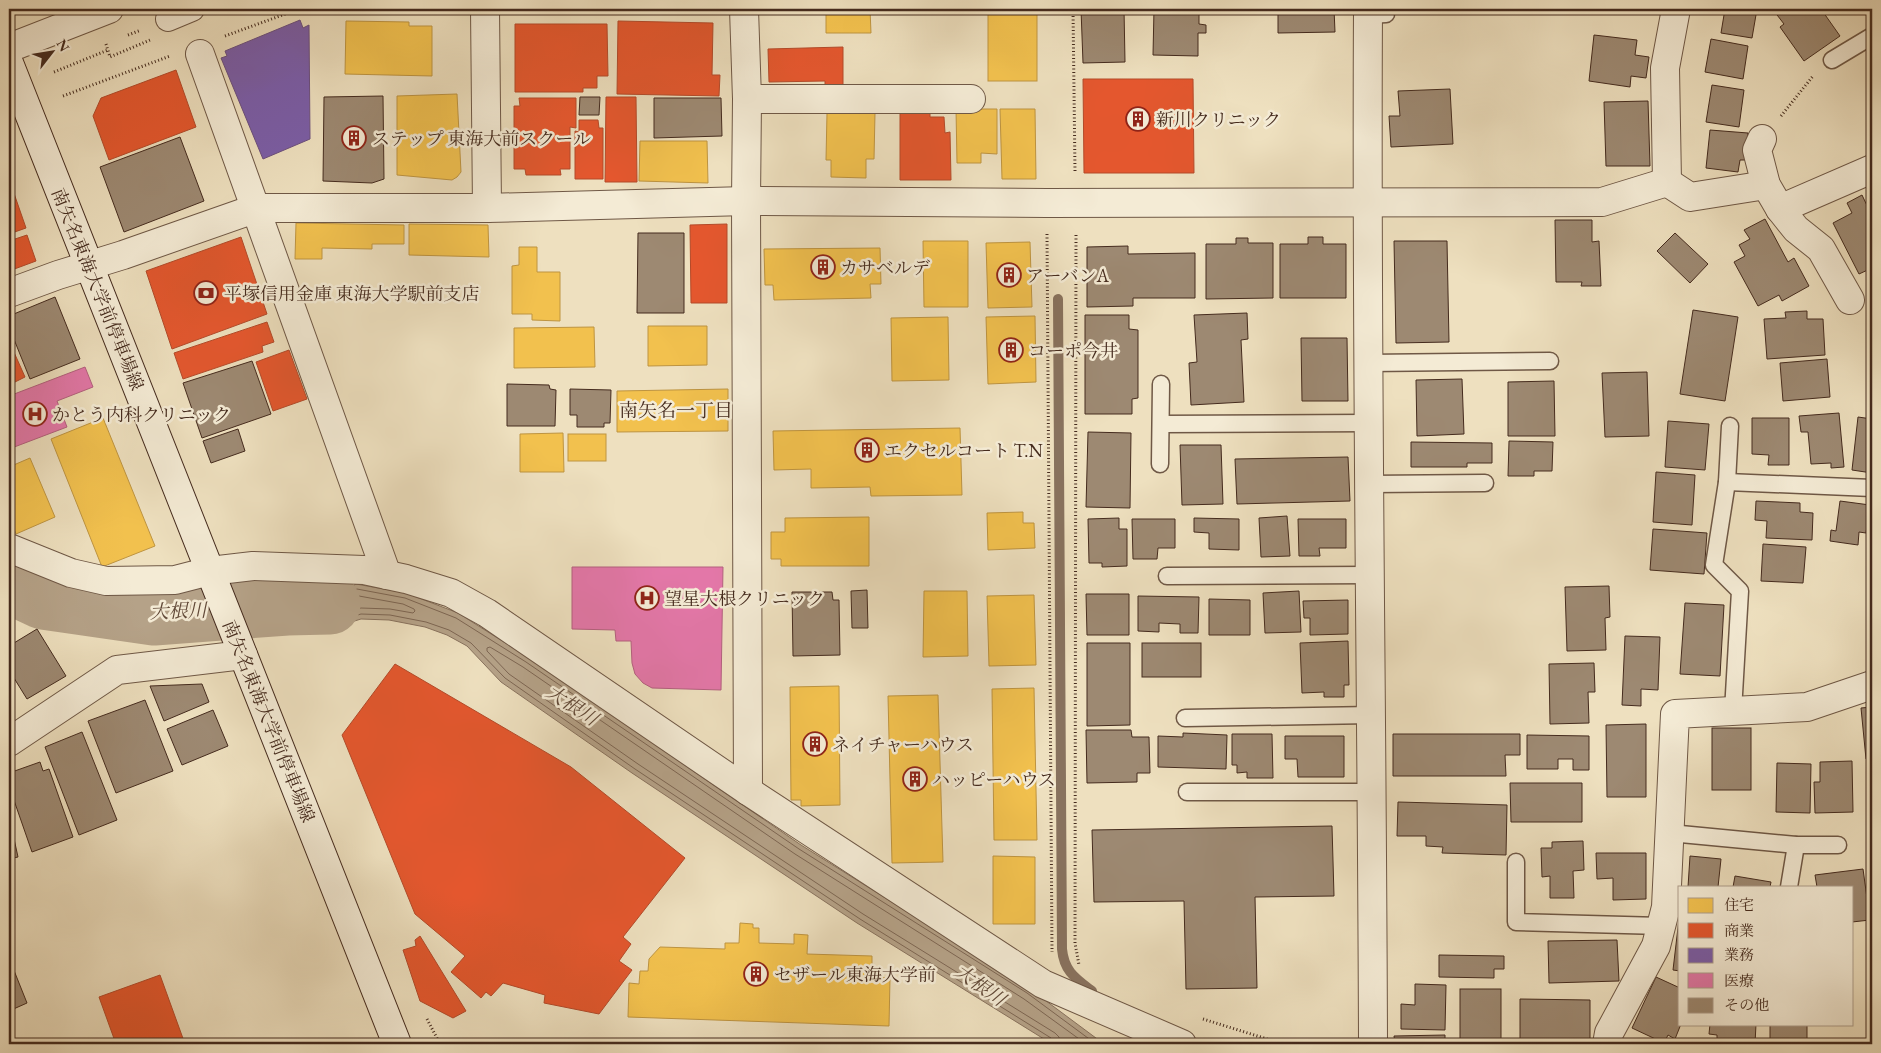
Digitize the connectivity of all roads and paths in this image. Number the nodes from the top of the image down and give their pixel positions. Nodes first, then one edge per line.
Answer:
1 (109, 9) edge
2 (485, 9) edge
3 (744, 9) edge
4 (1073, 9) edge
5 (1676, 9) edge
6 (1374, 12) edge
7 (193, 13) edge
8 (168, 19) joint
9 (1872, 36) edge
10 (124, 37) dead end
11 (115, 41) dead end
12 (9, 48) edge
13 (108, 50) junction
14 (200, 54) dead end
15 (110, 57) dead end
16 (1832, 60) joint
17 (9, 63) edge
18 (54, 72) dead end
19 (747, 99) junction
20 (971, 99) dead end
21 (1762, 139) joint
22 (1872, 169) edge
23 (1667, 182) junction
24 (1766, 186) junction
25 (746, 201) junction
26 (1367, 201) junction
27 (1076, 202) junction
28 (1046, 203) junction
29 (257, 208) junction
30 (487, 208) junction
31 (1780, 209) junction
32 (89, 266) junction
33 (9, 293) edge
34 (1850, 300) dead end
35 (1550, 361) dead end
36 (1368, 363) junction
37 (1161, 384) dead end
38 (1369, 423) junction
39 (1162, 424) junction
40 (1730, 426) dead end
41 (1160, 464) dead end
42 (1485, 482) dead end
43 (1727, 482) junction
44 (1370, 484) junction
45 (1872, 488) edge
46 (9, 548) edge
47 (212, 575) junction
48 (387, 575) junction
49 (1370, 575) junction
50 (1167, 576) dead end
51 (240, 649) junction
52 (1872, 685) edge
53 (1733, 711) junction
54 (1372, 716) junction
55 (1185, 718) dead end
56 (9, 742) edge
57 (748, 791) junction
58 (1187, 792) dead end
59 (1372, 792) junction
60 (1670, 834) junction
61 (1796, 845) junction
62 (1838, 845) dead end
63 (1516, 862) dead end
64 (1789, 886) edge
65 (1661, 926) junction
66 (1078, 963) dead end
67 (1044, 984) junction
68 (427, 1019) dead end
69 (397, 1044) edge
70 (440, 1044) edge
71 (1182, 1044) edge
72 (1372, 1044) edge
73 (1607, 1044) edge

1 - 12 street
2 - 30 street
3 - 19 street
4 - 27 path
5 - 23 street
6 - 26 street
7 - 8 street
8 - 10 path
9 - 16 lane
11 - 13 path
13 - 15 path
13 - 18 path
14 - 29 street
16 - 21 path
17 - 32 street, 南矢名東海大学前停車場線
19 - 20 street
19 - 25 street
21 - 24 street
22 - 31 street
23 - 24 street
23 - 26 street
24 - 31 street
25 - 28 street
25 - 30 street
25 - 57 street
26 - 27 street
26 - 36 street
27 - 28 street
27 - 66 path
28 - 67 path
29 - 30 street
29 - 32 street
29 - 48 street
31 - 34 street
32 - 33 street
32 - 47 street, 南矢名東海大学前停車場線
35 - 36 lane
36 - 38 street
37 - 39 lane
38 - 39 lane
38 - 44 street
39 - 41 lane
40 - 43 lane
42 - 44 lane
43 - 45 lane
43 - 53 lane
44 - 49 street
46 - 47 street
47 - 48 street
47 - 51 street, 南矢名東海大学前停車場線
48 - 57 street
49 - 50 lane
49 - 54 street
51 - 56 street
51 - 69 street, 南矢名東海大学前停車場線
52 - 53 street
53 - 60 street
54 - 55 lane
54 - 59 street
57 - 67 street
58 - 59 lane
59 - 72 street
60 - 61 lane
60 - 65 street
61 - 62 lane
61 - 64 lane
63 - 65 lane
65 - 73 street
67 - 71 street
68 - 70 path

